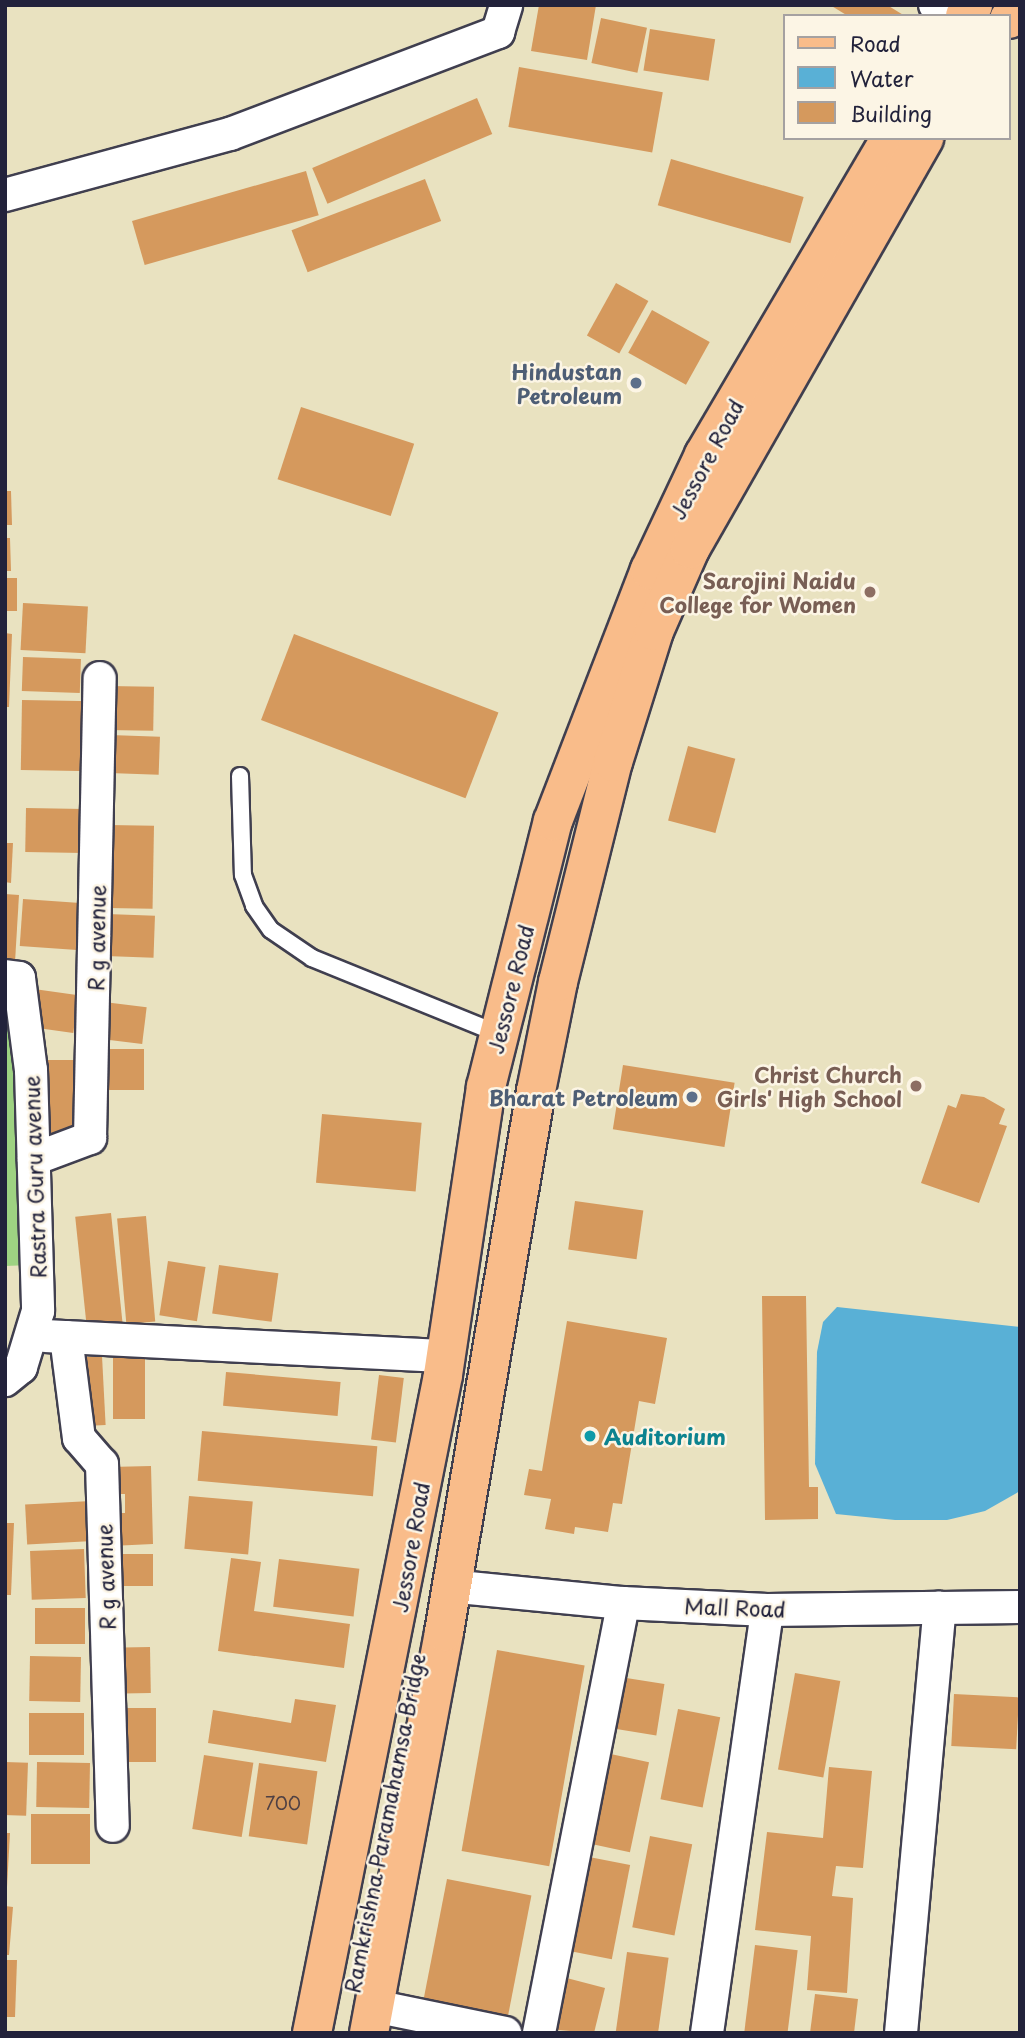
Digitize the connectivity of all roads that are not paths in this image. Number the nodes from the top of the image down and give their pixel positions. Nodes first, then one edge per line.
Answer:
1 (506, 5) edge
2 (890, 140) edge
3 (923, 140) edge
4 (5, 195) edge
5 (663, 575) junction
6 (627, 666) junction
7 (100, 678) dead end
8 (240, 776) dead end
9 (5, 976) edge
10 (499, 1034) junction
11 (34, 1159) junction
12 (30, 1335) junction
13 (66, 1337) junction
14 (445, 1356) junction
15 (5, 1380) edge
16 (451, 1590) junction
17 (623, 1603) junction
18 (1020, 1607) edge
19 (940, 1608) junction
20 (767, 1610) junction
21 (113, 1826) dead end
22 (371, 2019) edge
23 (312, 2033) edge
24 (344, 2033) edge
25 (505, 2033) edge
26 (539, 2033) edge
27 (707, 2033) edge
28 (901, 2033) edge

1 - 4 street
2 - 5 main road, Jessore Road
3 - 5 main road, Jessore Road
5 - 6 main road, Jessore Road
6 - 10 main road, Jessore Road
6 - 16 main road, Jessore Road
6 - 24 main road, Ramkrishna Paramahamsa Bridge
7 - 11 street, R g avenue
8 - 10 lane
9 - 11 street, Rastra Guru avenue
10 - 14 main road, Jessore Road
11 - 12 street, Rastra Guru avenue
12 - 13 street
12 - 15 street, Rastra Guru avenue
13 - 14 street
13 - 21 street, R g avenue
14 - 23 main road, Jessore Road
16 - 17 street, Mall Road
16 - 22 main road, Jessore Road
17 - 20 street, Mall Road
17 - 26 street
18 - 19 street, Mall Road
19 - 20 street, Mall Road
19 - 28 street
20 - 27 street
22 - 25 street

